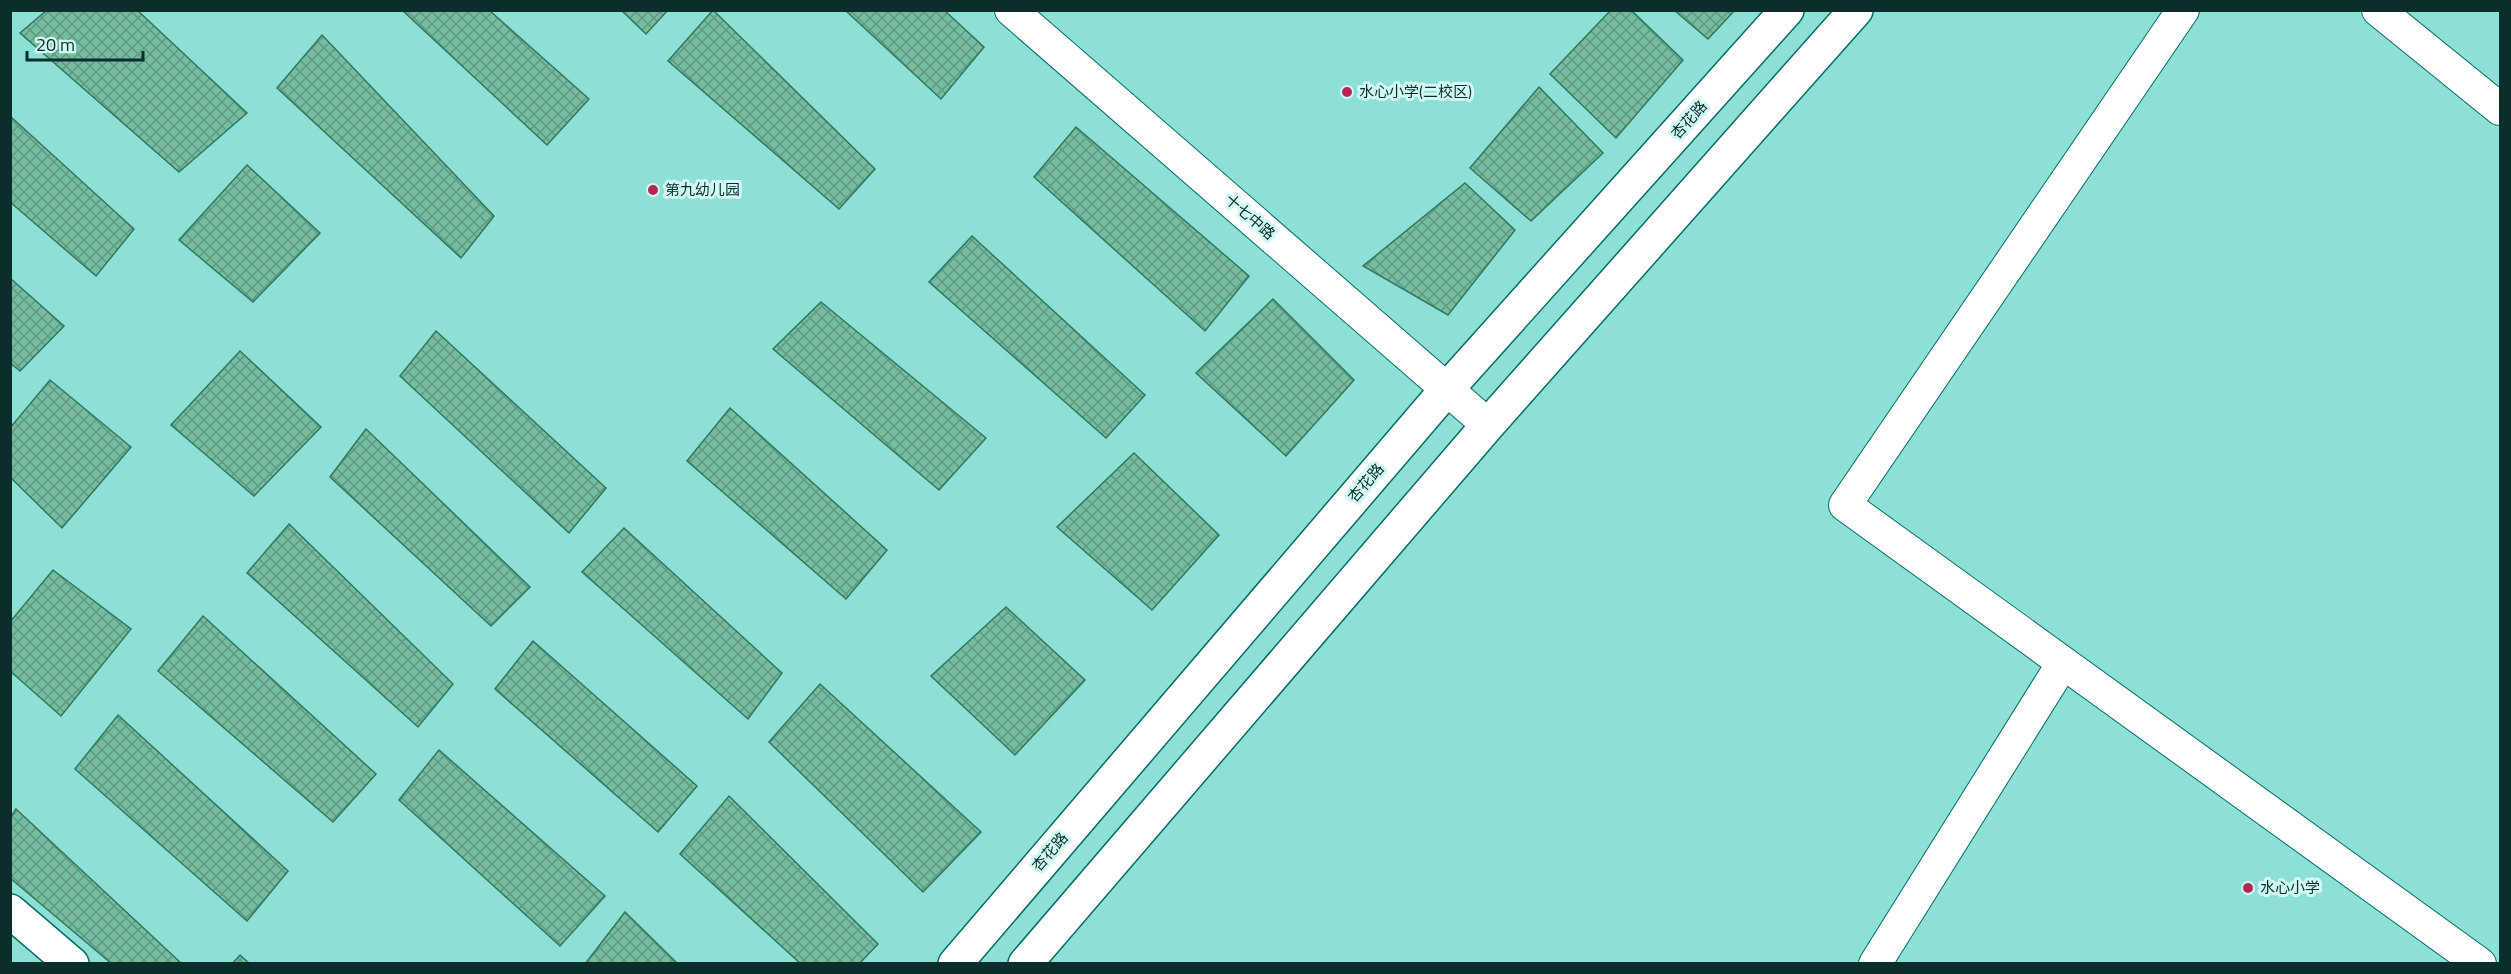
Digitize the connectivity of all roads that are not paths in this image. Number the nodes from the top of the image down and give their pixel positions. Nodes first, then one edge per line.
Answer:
1 (1011, 10) edge
2 (1787, 10) edge
3 (1856, 10) edge
4 (2183, 10) edge
5 (2378, 10) edge
6 (2500, 109) edge
7 (1447, 388) junction
8 (1488, 425) junction
9 (2063, 663) junction
10 (10, 912) edge
11 (72, 963) edge
12 (955, 963) edge
13 (1025, 963) edge
14 (1875, 963) edge
15 (2480, 963) edge

1 - 7 street, 十七中路
2 - 7 main road, 杏花路
3 - 8 main road
4 - 9 street
5 - 6 street
7 - 8 street, 十七中路
7 - 12 main road, 杏花路
8 - 13 main road
9 - 14 street
9 - 15 street
10 - 11 main road

